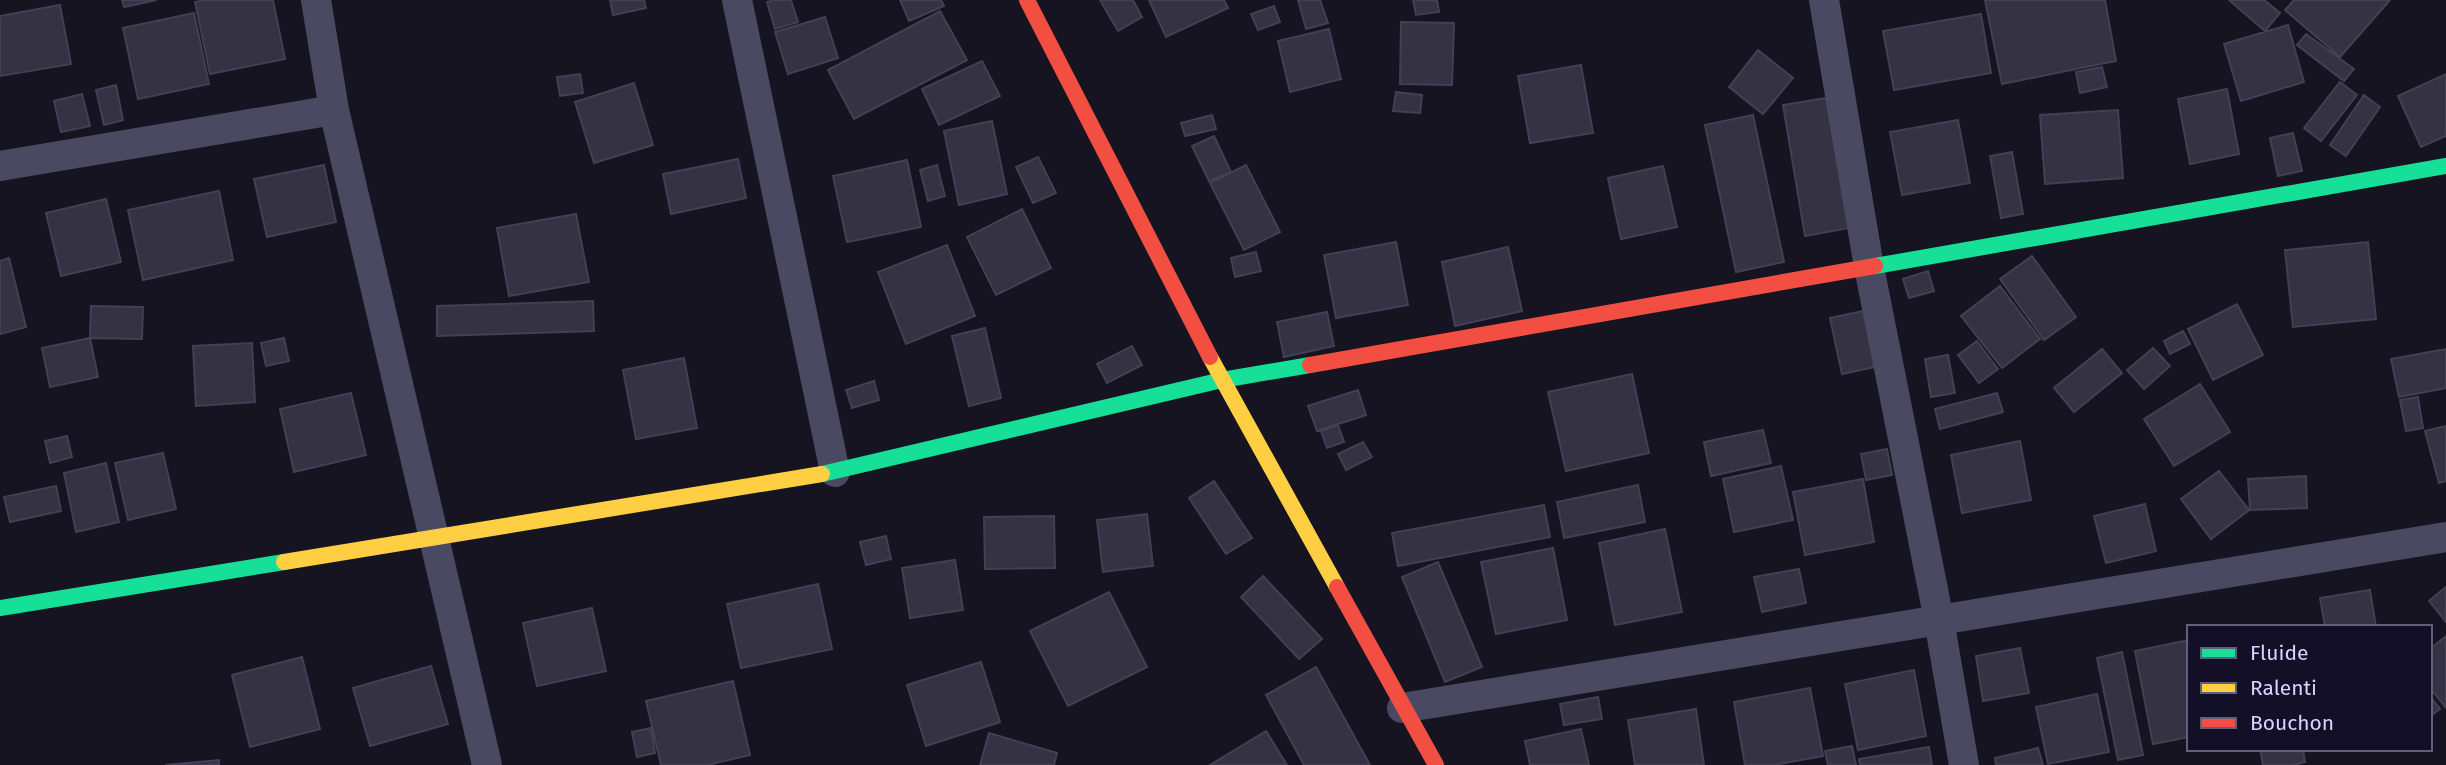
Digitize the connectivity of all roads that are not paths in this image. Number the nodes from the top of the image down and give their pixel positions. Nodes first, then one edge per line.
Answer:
1 (316, 0) edge
2 (737, 0) edge
3 (1027, 0) edge
4 (1824, 0) edge
5 (334, 110) junction
6 (0, 166) edge
7 (2446, 166) edge
8 (1869, 267) junction
9 (1222, 380) junction
10 (835, 472) junction
11 (2446, 537) edge
12 (433, 538) junction
13 (0, 608) edge
14 (1939, 620) junction
15 (1402, 708) junction
16 (487, 765) edge
17 (1436, 765) edge
18 (1964, 765) edge

1 - 5 street
2 - 10 street
3 - 9 street
4 - 8 street
5 - 6 street
5 - 12 street
7 - 8 street
8 - 9 street
8 - 14 street
9 - 10 street
9 - 15 street
10 - 12 street
11 - 14 street
12 - 13 street
12 - 16 street
14 - 15 street
14 - 18 street
15 - 17 street

